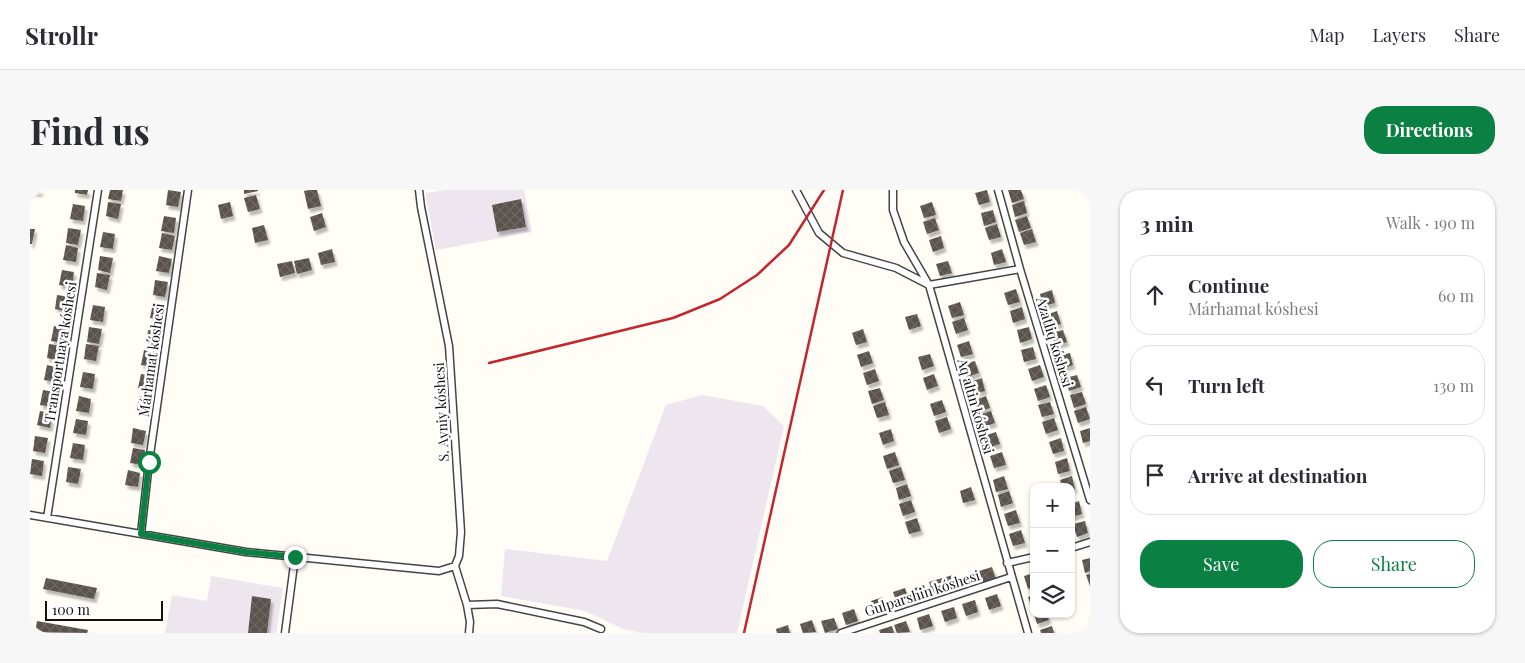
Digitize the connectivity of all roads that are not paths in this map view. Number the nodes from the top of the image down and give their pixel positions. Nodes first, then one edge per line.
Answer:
1 (98, 190) edge
2 (188, 190) edge
3 (419, 190) edge
4 (796, 190) edge
5 (893, 190) edge
6 (998, 190) edge
7 (1020, 269) junction
8 (929, 285) junction
9 (1090, 500) edge
10 (30, 515) edge
11 (47, 518) junction
12 (141, 534) junction
13 (1090, 542) edge
14 (1075, 547) edge
15 (295, 557) junction
16 (1030, 558) edge
17 (1007, 563) junction
18 (455, 566) junction
19 (1011, 577) junction
20 (467, 605) junction
21 (601, 629) dead end
22 (285, 633) edge
23 (469, 633) edge
24 (841, 633) edge
25 (1028, 633) edge

1 - 11 street, Transportnaya kóshesi
2 - 12 street, Márhamat kóshesi
3 - 18 street, S. Ayniy kóshesi
4 - 8 street
5 - 8 street, Aq altin kóshesi
6 - 7 street, Azatliq kóshesi
7 - 8 street
7 - 9 street, Azatliq kóshesi
8 - 17 street, Aq altin kóshesi
10 - 11 street
11 - 12 street
12 - 15 street
13 - 14 street
15 - 18 street
15 - 22 street
16 - 17 street
17 - 19 street, Aq altin kóshesi
18 - 20 street, S. Ayniy kóshesi
19 - 24 street, Gulparshin kóshesi
19 - 25 street, Aq altin kóshesi
20 - 21 street
20 - 23 street, S. Ayniy kóshesi

